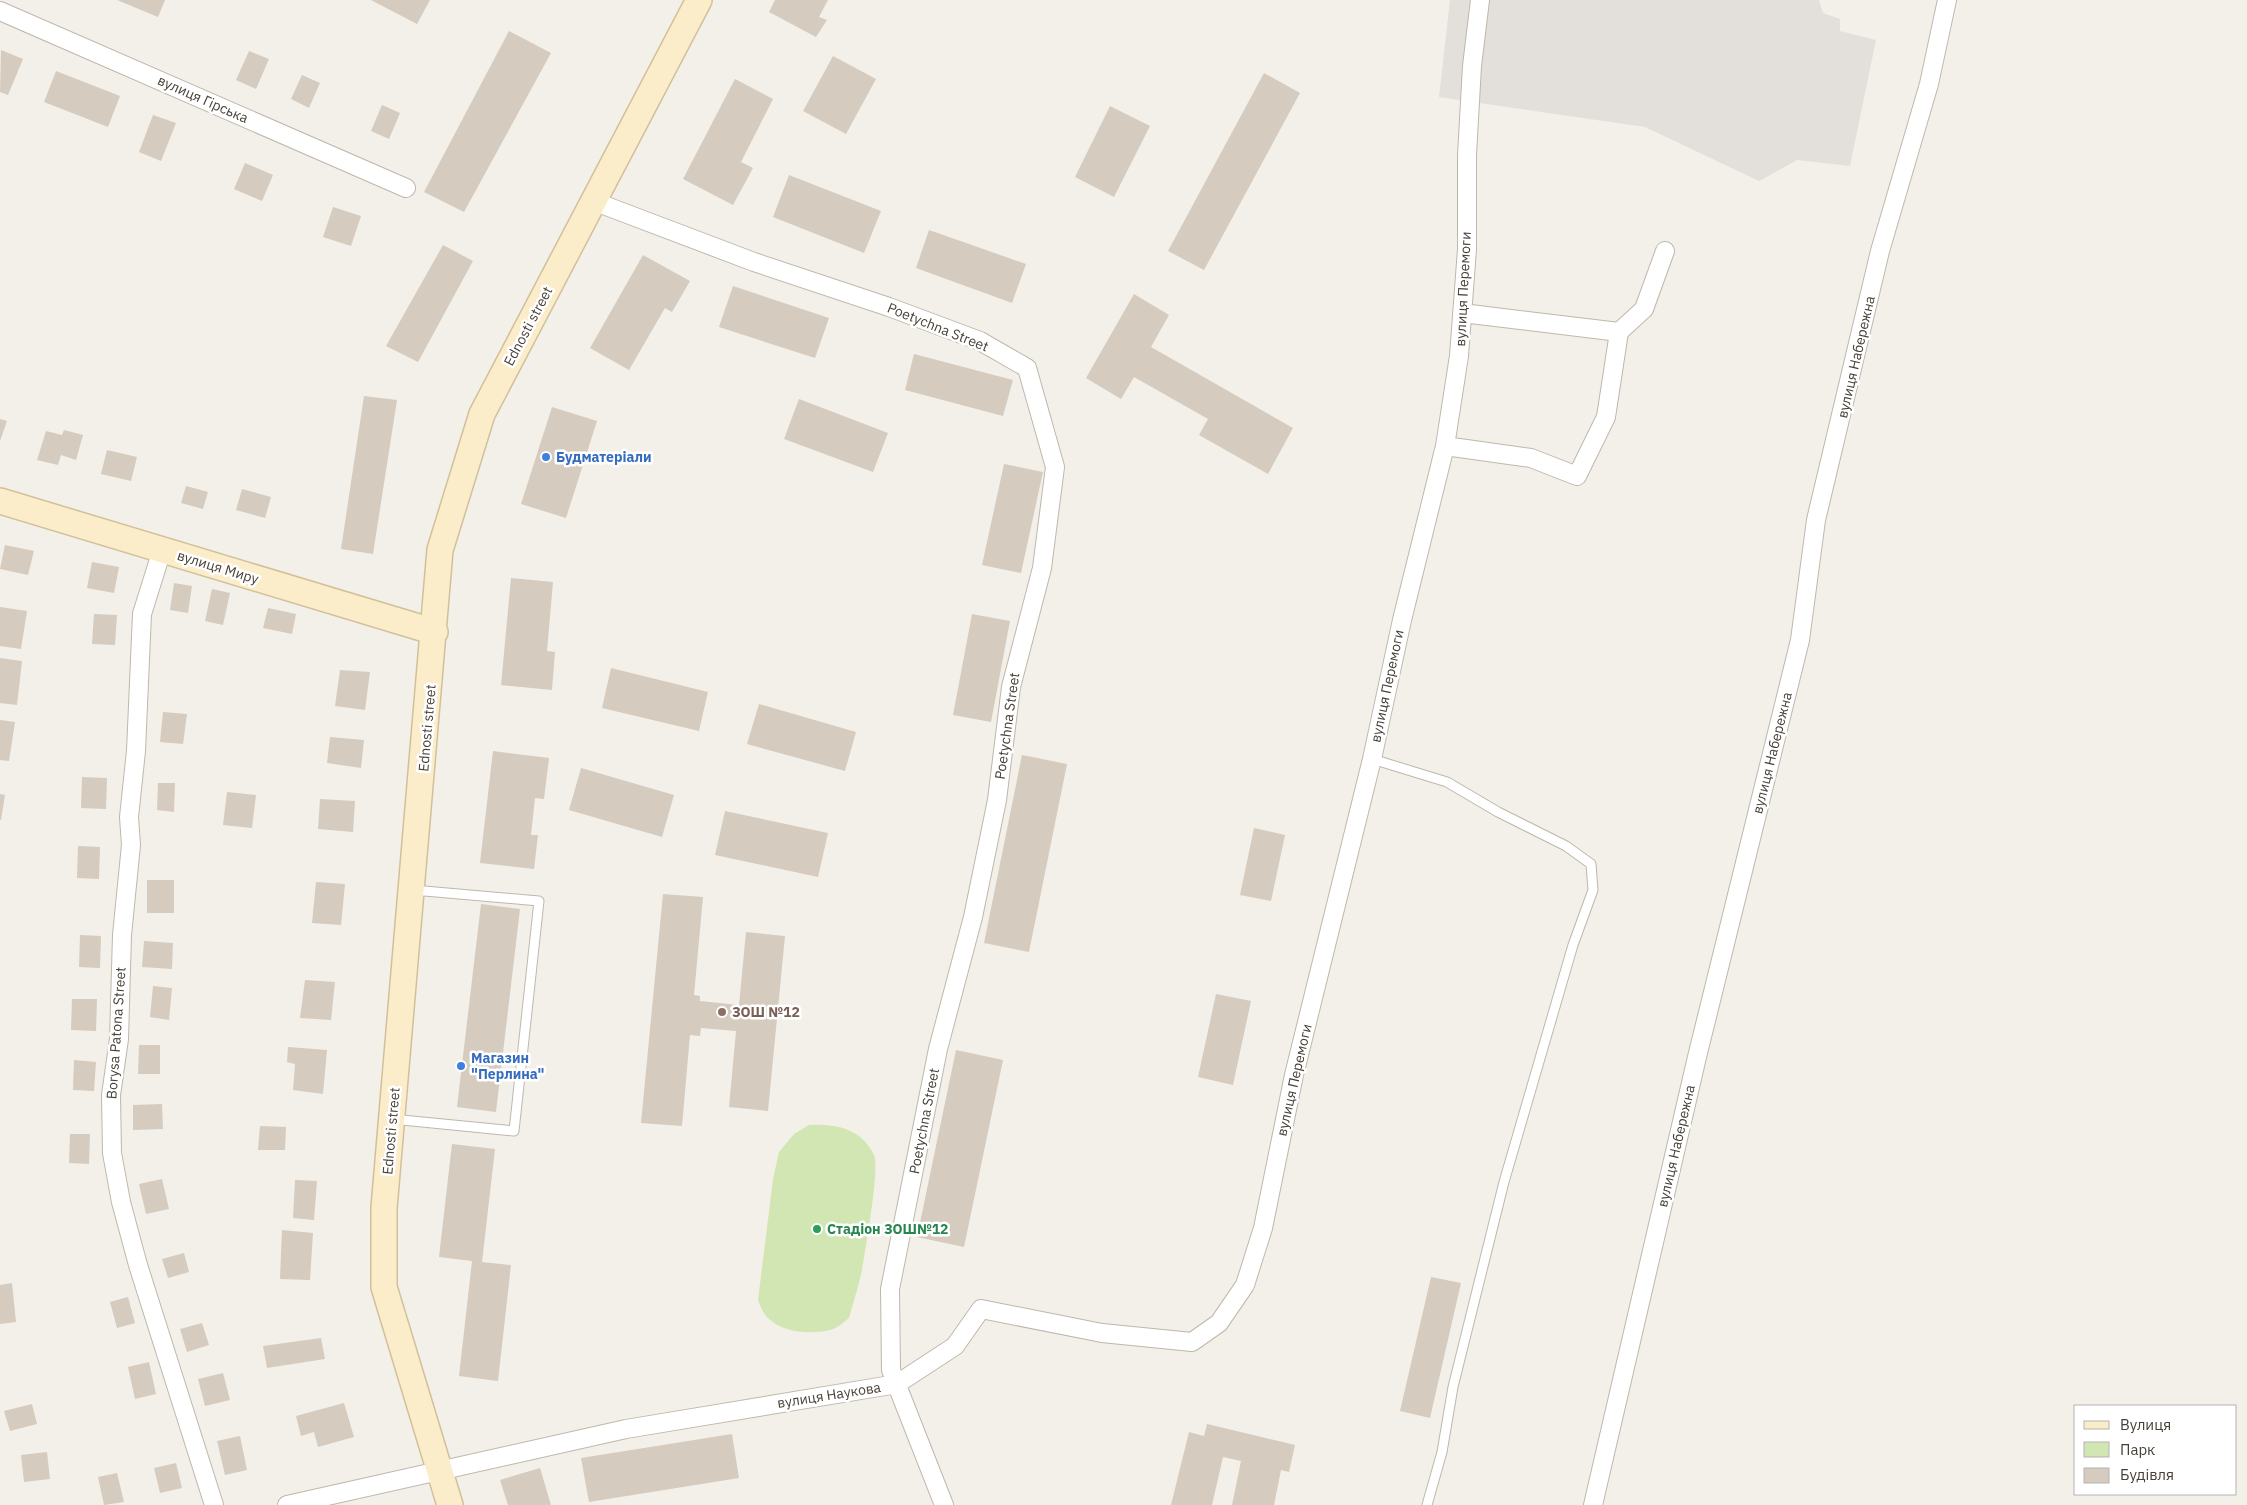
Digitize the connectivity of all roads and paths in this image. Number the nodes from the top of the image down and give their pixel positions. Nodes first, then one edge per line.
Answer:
1 (699, 0) edge
2 (1480, 0) edge
3 (1947, 0) edge
4 (0, 10) edge
5 (406, 188) dead end
6 (593, 201) junction
7 (1665, 251) dead end
8 (1462, 313) junction
9 (1619, 332) junction
10 (1445, 446) junction
11 (0, 501) edge
12 (162, 550) junction
13 (435, 632) junction
14 (1372, 759) junction
15 (412, 890) junction
16 (392, 1119) junction
17 (1192, 1342) joint
18 (897, 1384) junction
19 (440, 1471) junction
20 (214, 1505) edge
21 (287, 1505) edge
22 (450, 1505) edge
23 (944, 1505) edge
24 (1426, 1505) edge
25 (1593, 1505) edge

1 - 6 street, Ednosti street
2 - 8 street, вулиця Перемоги
3 - 25 street, вулиця Набережна
4 - 5 street, вулиця Гірська
6 - 13 street, Ednosti street
6 - 18 street, Poetychna Street
7 - 9 street
8 - 9 street
8 - 10 street, вулиця Перемоги
9 - 10 street
10 - 14 street, вулиця Перемоги
11 - 12 street, вулиця Миру
12 - 13 street, вулиця Миру
12 - 20 street, Borysa Patona Street
13 - 15 street, Ednosti street
14 - 17 street, вулиця Перемоги
14 - 24 lane
15 - 16 street, Ednosti street
15 - 16 lane
16 - 19 street, Ednosti street
17 - 18 street, вулиця Наукова
18 - 19 street, вулиця Наукова
18 - 23 street, Poetychna Street
19 - 21 street, вулиця Наукова
19 - 22 street, Ednosti street

